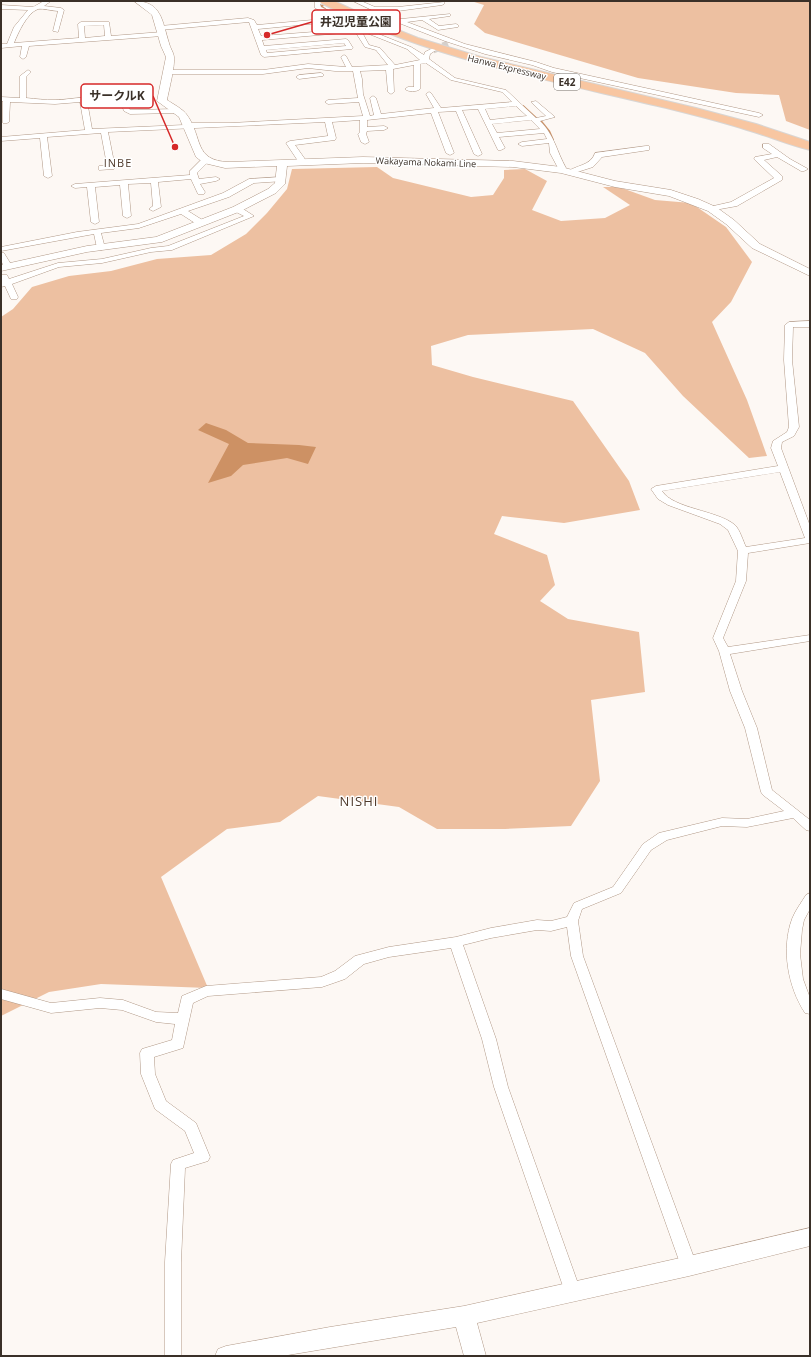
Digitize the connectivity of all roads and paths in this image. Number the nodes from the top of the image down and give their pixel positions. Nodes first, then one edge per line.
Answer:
1 (48, 1) edge
2 (138, 1) edge
3 (327, 1) edge
4 (356, 1) edge
5 (399, 1) edge
6 (443, 3) edge
7 (408, 7) junction
8 (2, 8) dead end
9 (37, 8) junction
10 (373, 9) junction
11 (448, 15) dead end
12 (423, 18) junction
13 (340, 20) junction
14 (400, 21) junction
15 (456, 26) dead end
16 (254, 27) junction
17 (364, 30) junction
18 (56, 31) dead end
19 (161, 31) junction
20 (340, 32) dead end
21 (108, 38) junction
22 (258, 38) junction
23 (82, 40) junction
24 (26, 43) junction
25 (10, 44) junction
26 (1, 46) edge
27 (262, 48) junction
28 (433, 50) tunnel mouth
29 (23, 57) dead end
30 (344, 57) dead end
31 (424, 60) junction
32 (320, 67) junction
33 (391, 67) junction
34 (353, 69) junction
35 (28, 72) dead end
36 (168, 72) junction
37 (299, 77) dead end
38 (483, 86) junction
39 (408, 89) dead end
40 (391, 92) dead end
41 (429, 94) dead end
42 (373, 98) dead end
43 (4, 99) edge
44 (23, 100) junction
45 (83, 100) junction
46 (362, 100) junction
47 (328, 102) dead end
48 (534, 102) dead end
49 (518, 104) junction
50 (480, 106) junction
51 (499, 106) junction
52 (458, 108) junction
53 (436, 110) junction
54 (176, 111) junction
55 (759, 115) dead end
56 (378, 117) junction
57 (365, 118) junction
58 (328, 119) junction
59 (534, 119) junction
60 (4, 122) dead end
61 (488, 122) junction
62 (188, 126) junction
63 (384, 128) dead end
64 (363, 129) junction
65 (104, 130) junction
66 (546, 131) junction
67 (89, 132) junction
68 (44, 135) junction
69 (494, 135) junction
70 (1, 139) edge
71 (810, 140) edge
72 (365, 142) dead end
73 (551, 142) junction
74 (522, 144) dead end
75 (766, 146) dead end
76 (810, 146) edge
77 (501, 148) dead end
78 (646, 148) dead end
79 (450, 153) dead end
80 (478, 154) dead end
81 (778, 154) junction
82 (206, 161) junction
83 (303, 162) junction
84 (282, 164) junction
85 (102, 168) dead end
86 (804, 169) dead end
87 (566, 171) junction
88 (48, 176) dead end
89 (216, 179) dead end
90 (281, 179) junction
91 (154, 180) junction
92 (195, 180) junction
93 (124, 182) junction
94 (91, 184) junction
95 (74, 186) dead end
96 (201, 192) dead end
97 (153, 209) dead end
98 (237, 209) junction
99 (712, 209) junction
100 (182, 211) junction
101 (127, 216) dead end
102 (95, 222) dead end
103 (201, 223) junction
104 (97, 231) junction
105 (149, 246) junction
106 (101, 248) junction
107 (1, 249) edge
108 (1, 255) edge
109 (55, 261) junction
110 (4, 267) edge
111 (810, 273) edge
112 (1, 278) edge
113 (4, 285) edge
114 (14, 297) dead end
115 (810, 324) edge
116 (784, 468) junction
117 (810, 540) edge
118 (743, 551) junction
119 (810, 638) edge
120 (724, 651) junction
121 (795, 813) junction
122 (810, 827) edge
123 (810, 898) edge
124 (572, 921) junction
125 (456, 942) junction
126 (1, 994) edge
127 (810, 1010) edge
128 (182, 1019) junction
129 (810, 1237) edge
130 (689, 1266) junction
131 (573, 1292) junction
132 (464, 1316) junction
133 (173, 1356) edge
134 (226, 1356) edge
135 (475, 1356) edge

1 - 9 street
2 - 19 main road
3 - 13 street
3 - 71 highway, Hanwa Expressway / E42
3 - 76 highway, Hanwa Expressway / E42
4 - 10 street
5 - 7 street
6 - 7 street
7 - 10 street
8 - 9 street
9 - 18 street
9 - 25 street
10 - 14 street
11 - 12 street
12 - 14 street
12 - 15 street
13 - 16 street
13 - 17 street
14 - 55 street
16 - 19 street
16 - 22 street
17 - 31 street
17 - 33 street
19 - 21 street
19 - 36 main road
20 - 22 street
21 - 23 street
21 - 23 street
22 - 27 street
23 - 24 street
24 - 25 street
24 - 29 street
25 - 26 street
27 - 27 street
28 - 31 street
30 - 34 street
31 - 33 street
31 - 38 street
31 - 39 street
32 - 34 street
32 - 36 street
32 - 37 street
33 - 34 street
33 - 40 street
34 - 46 street
35 - 44 street
36 - 54 main road
38 - 49 street
38 - 51 street
41 - 53 street
42 - 56 street
43 - 44 street
43 - 60 street
44 - 45 street
45 - 54 street
45 - 67 street
46 - 47 street
46 - 57 street
48 - 59 street
49 - 51 street
49 - 59 street
50 - 51 street
50 - 52 street
50 - 61 street
52 - 53 street
52 - 80 street
53 - 56 street
53 - 79 street
54 - 62 main road
56 - 57 street
57 - 58 street
57 - 64 street
58 - 62 street
58 - 83 street
59 - 61 street
59 - 66 street
61 - 69 street
62 - 65 street
62 - 82 main road
63 - 64 street
64 - 72 street
65 - 67 street
65 - 85 street
66 - 69 street
66 - 73 street
67 - 68 street
68 - 70 street
68 - 88 street
69 - 77 street
73 - 74 street
73 - 87 street
75 - 81 street
78 - 87 street
81 - 86 street
81 - 99 street
82 - 84 main road, Wakayama Nokami Line
82 - 92 street
83 - 84 main road, Wakayama Nokami Line
83 - 87 main road, Wakayama Nokami Line
84 - 90 main road
87 - 99 main road, Wakayama Nokami Line
89 - 92 street
90 - 98 main road
90 - 100 street
91 - 92 street
91 - 93 street
91 - 97 street
92 - 96 street
93 - 94 street
93 - 101 street
94 - 95 street
94 - 102 street
98 - 103 main road
98 - 105 street
99 - 111 main road, Wakayama Nokami Line
100 - 103 street
100 - 104 street
103 - 105 main road
104 - 106 street
104 - 107 street
105 - 106 main road
105 - 109 street
106 - 109 main road
108 - 110 street
109 - 110 main road
109 - 113 street
112 - 113 street
113 - 114 street
115 - 116 street
116 - 117 street
116 - 118 street
117 - 118 street
118 - 120 street
119 - 120 street
120 - 121 street
121 - 122 street
121 - 124 street
123 - 127 street
124 - 125 street
124 - 130 street
125 - 128 street
125 - 131 street
126 - 128 street
128 - 133 street
129 - 130 main road
130 - 131 main road
131 - 132 main road
132 - 134 main road
132 - 135 main road

